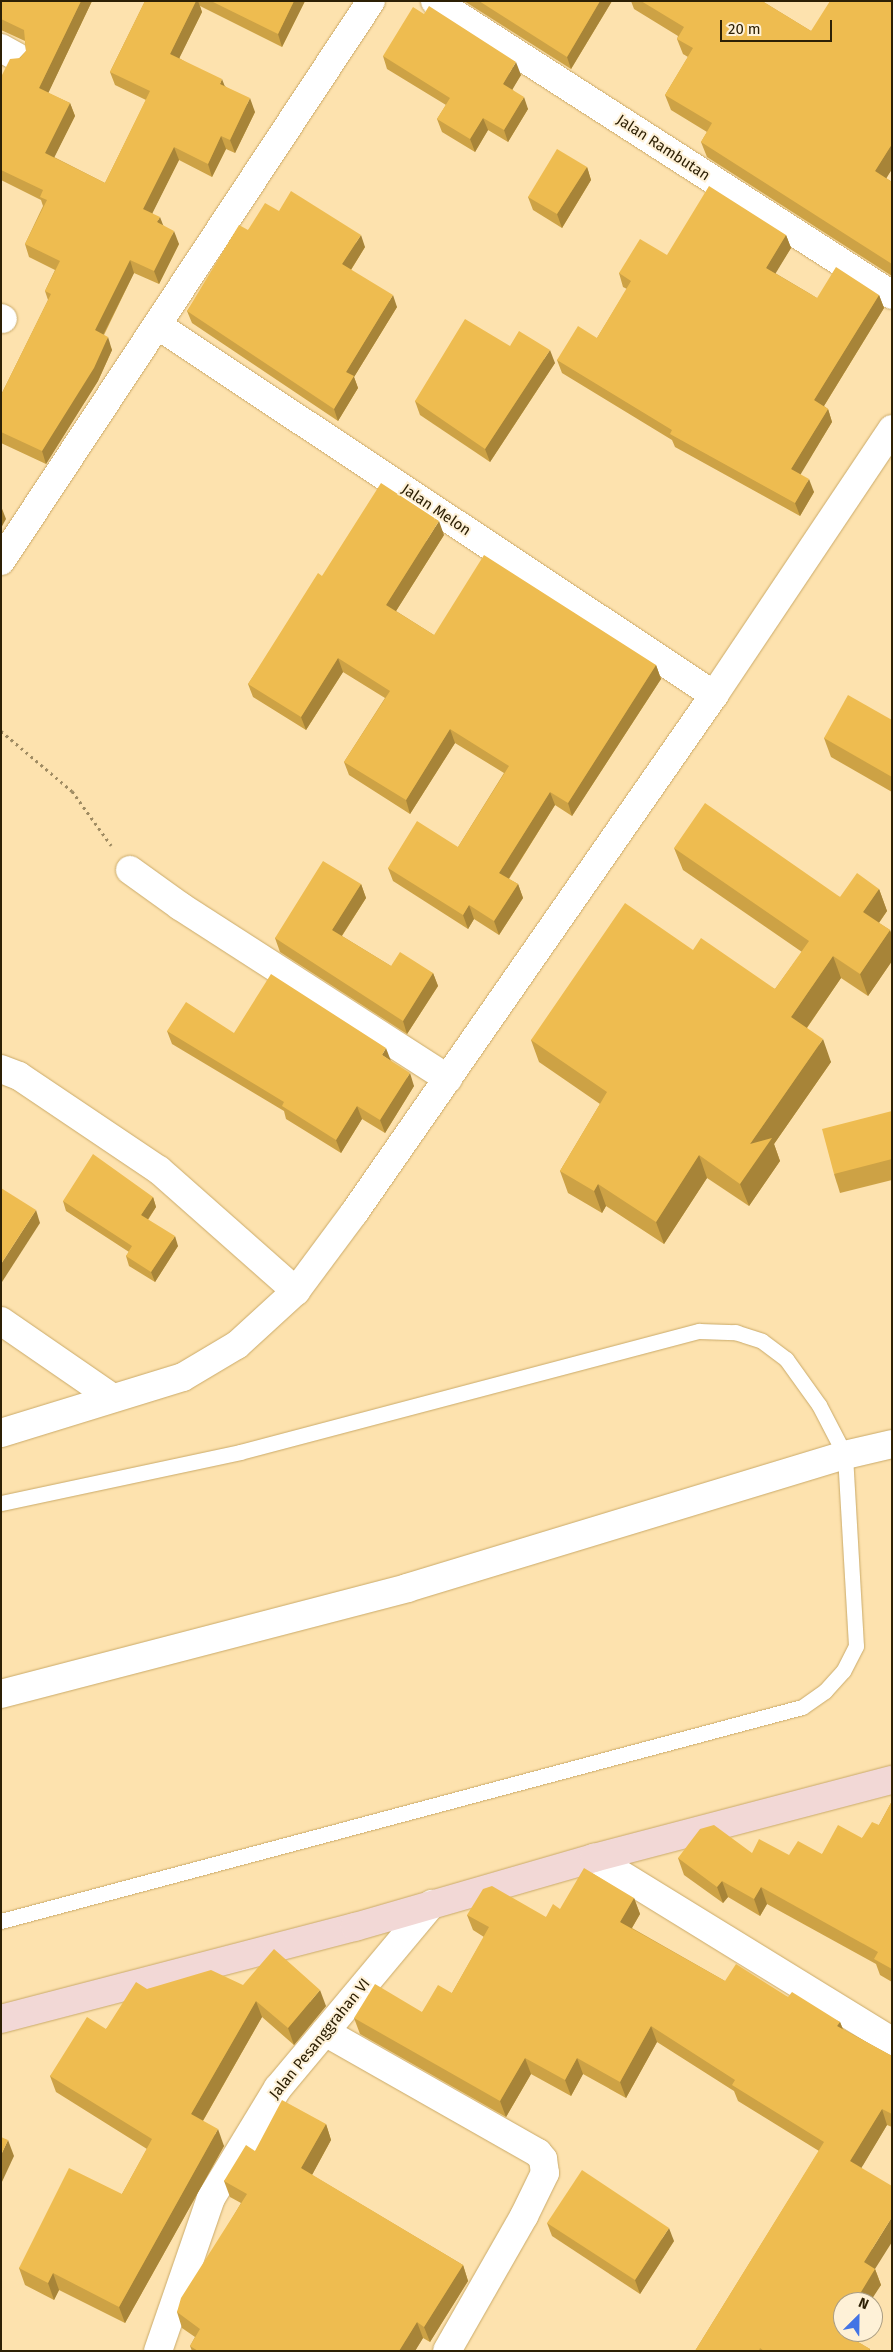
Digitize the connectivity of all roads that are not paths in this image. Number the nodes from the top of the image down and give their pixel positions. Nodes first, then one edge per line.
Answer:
1 (371, 1) edge
2 (435, 1) edge
3 (892, 296) edge
4 (157, 325) junction
5 (892, 429) edge
6 (1, 561) edge
7 (714, 695) junction
8 (130, 870) road end
9 (1, 1069) edge
10 (448, 1079) junction
11 (296, 1291) junction
12 (1, 1321) edge
13 (111, 1398) junction
14 (1, 1433) edge
15 (892, 1444) edge
16 (846, 1455) junction
17 (1, 1503) edge
18 (1, 1694) edge
19 (892, 1780) edge
20 (594, 1858) junction
21 (432, 1904) junction
22 (1, 1921) edge
23 (1, 2019) edge
24 (325, 2032) junction
25 (892, 2041) edge
26 (158, 2351) edge
27 (447, 2351) edge

1 - 4 street
2 - 3 street, Jalan Rambutan
4 - 6 street
4 - 7 street, Jalan Melon
5 - 7 street
7 - 10 street
8 - 10 street
9 - 11 street
10 - 11 street
11 - 13 street
12 - 13 street
13 - 14 street
15 - 16 street
16 - 17 lane
16 - 18 street
16 - 22 lane
19 - 20 main road
20 - 21 main road
20 - 25 street
21 - 23 main road
21 - 24 street, Jalan Pesanggrahan VI
24 - 26 street, Jalan Pesanggrahan VI
24 - 27 street

